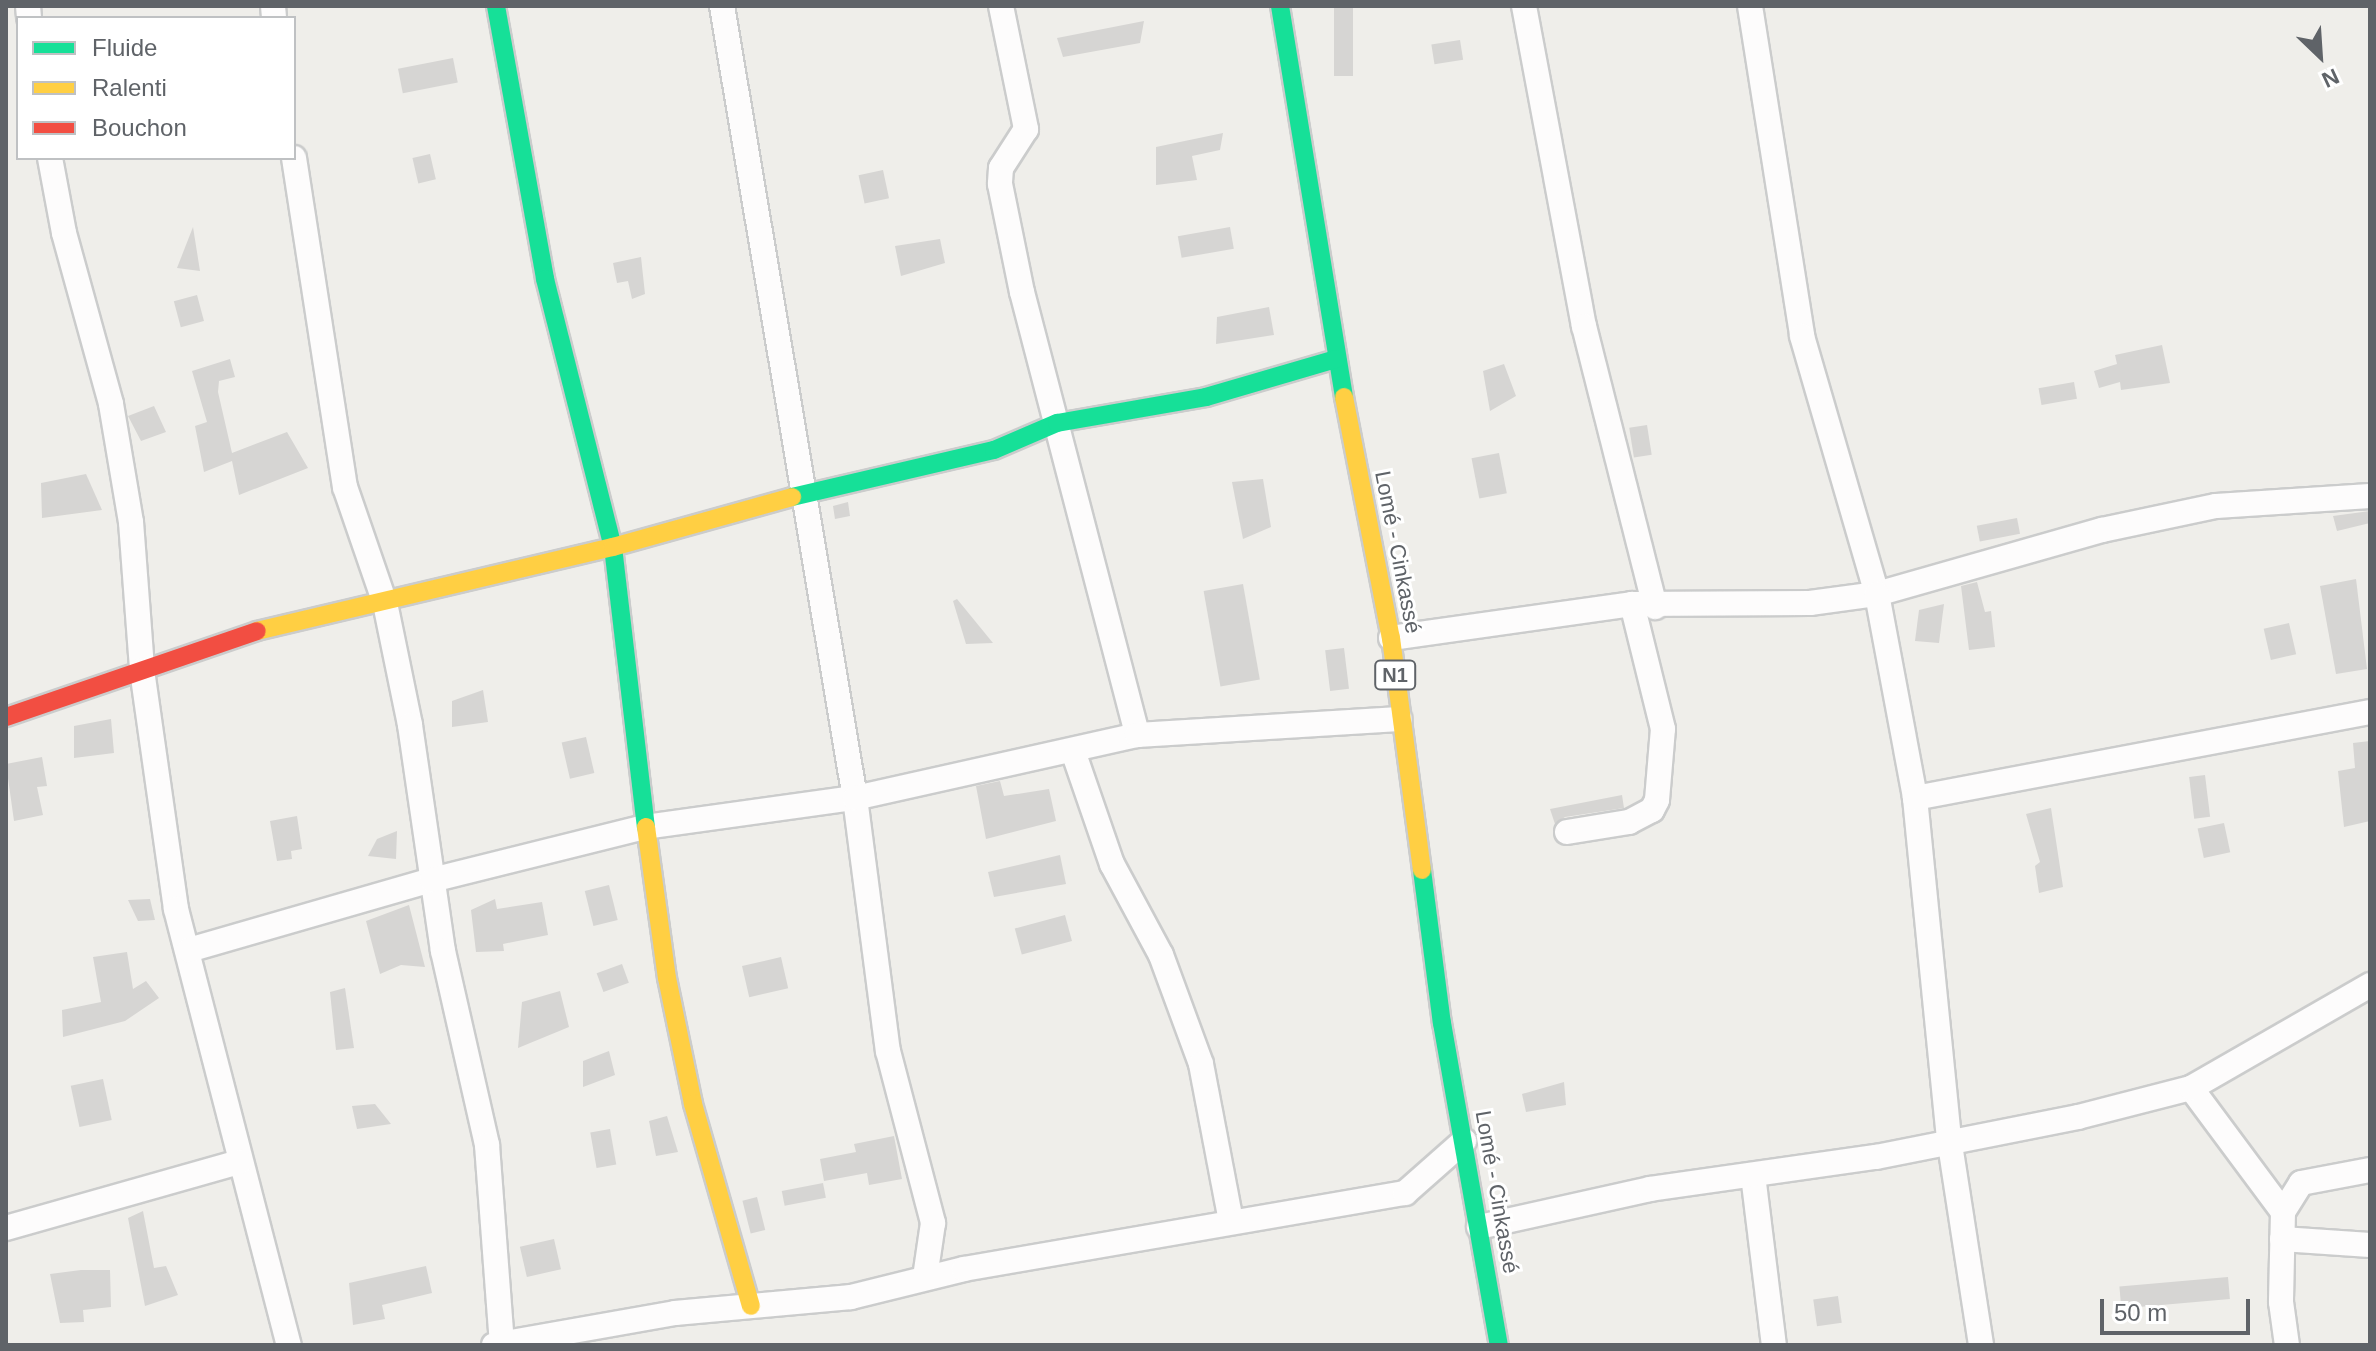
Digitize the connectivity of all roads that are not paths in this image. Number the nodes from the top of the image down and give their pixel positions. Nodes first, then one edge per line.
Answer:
1 (496, 6) edge
2 (722, 6) edge
3 (1001, 6) edge
4 (1280, 6) edge
5 (1524, 6) edge
6 (1750, 6) edge
7 (50, 160) edge
8 (294, 160) edge
9 (1336, 359) junction
10 (1057, 423) junction
11 (804, 495) junction
12 (2370, 496) edge
13 (613, 547) junction
14 (1877, 594) junction
15 (385, 603) junction
16 (1644, 606) junction
17 (1391, 638) junction
18 (142, 670) junction
19 (2370, 712) edge
20 (6, 717) edge
21 (1400, 719) junction
22 (1137, 735) junction
23 (1073, 751) junction
24 (855, 798) junction
25 (1915, 798) junction
26 (645, 827) junction
27 (1567, 832) dead end
28 (432, 880) junction
29 (189, 950) junction
30 (2370, 985) edge
31 (2191, 1088) junction
32 (1464, 1141) junction
33 (1950, 1143) junction
34 (240, 1162) junction
35 (2370, 1170) edge
36 (1753, 1175) junction
37 (2283, 1212) junction
38 (1231, 1221) junction
39 (1479, 1227) junction
40 (6, 1228) edge
41 (2282, 1239) junction
42 (2370, 1245) edge
43 (925, 1277) junction
44 (751, 1306) junction
45 (289, 1345) edge
46 (499, 1345) edge
47 (1499, 1345) edge
48 (1774, 1345) edge
49 (1981, 1345) edge
50 (2287, 1345) edge

1 - 13 main road
2 - 11 street
3 - 10 street
4 - 9 main road, Lomé - Cinkassé / N1
5 - 16 street
6 - 14 street
7 - 18 street
8 - 15 street
9 - 10 main road
9 - 17 main road, Lomé - Cinkassé / N1
10 - 11 main road
10 - 22 street
11 - 13 main road
11 - 24 street
12 - 14 street
13 - 15 main road
13 - 26 main road
14 - 16 street
14 - 25 street
15 - 18 main road
15 - 28 street
16 - 17 street
16 - 27 street
17 - 21 main road, Lomé - Cinkassé / N1
18 - 20 main road
18 - 29 street
19 - 25 street
21 - 22 street
21 - 32 main road, Lomé - Cinkassé / N1
22 - 23 street
23 - 24 street
23 - 38 street
24 - 26 street
24 - 43 street
25 - 33 street
26 - 28 street
26 - 44 main road
28 - 29 street
28 - 46 street
29 - 34 street
30 - 31 street
31 - 33 street
31 - 37 street
32 - 38 street
32 - 39 main road, Lomé - Cinkassé / N1
33 - 36 street
33 - 49 street
34 - 40 street
34 - 45 street
35 - 37 street
36 - 39 street
36 - 48 street
37 - 41 street
38 - 43 street
39 - 47 main road, Lomé - Cinkassé / N1
41 - 42 street
41 - 50 street
43 - 44 street
44 - 46 street

